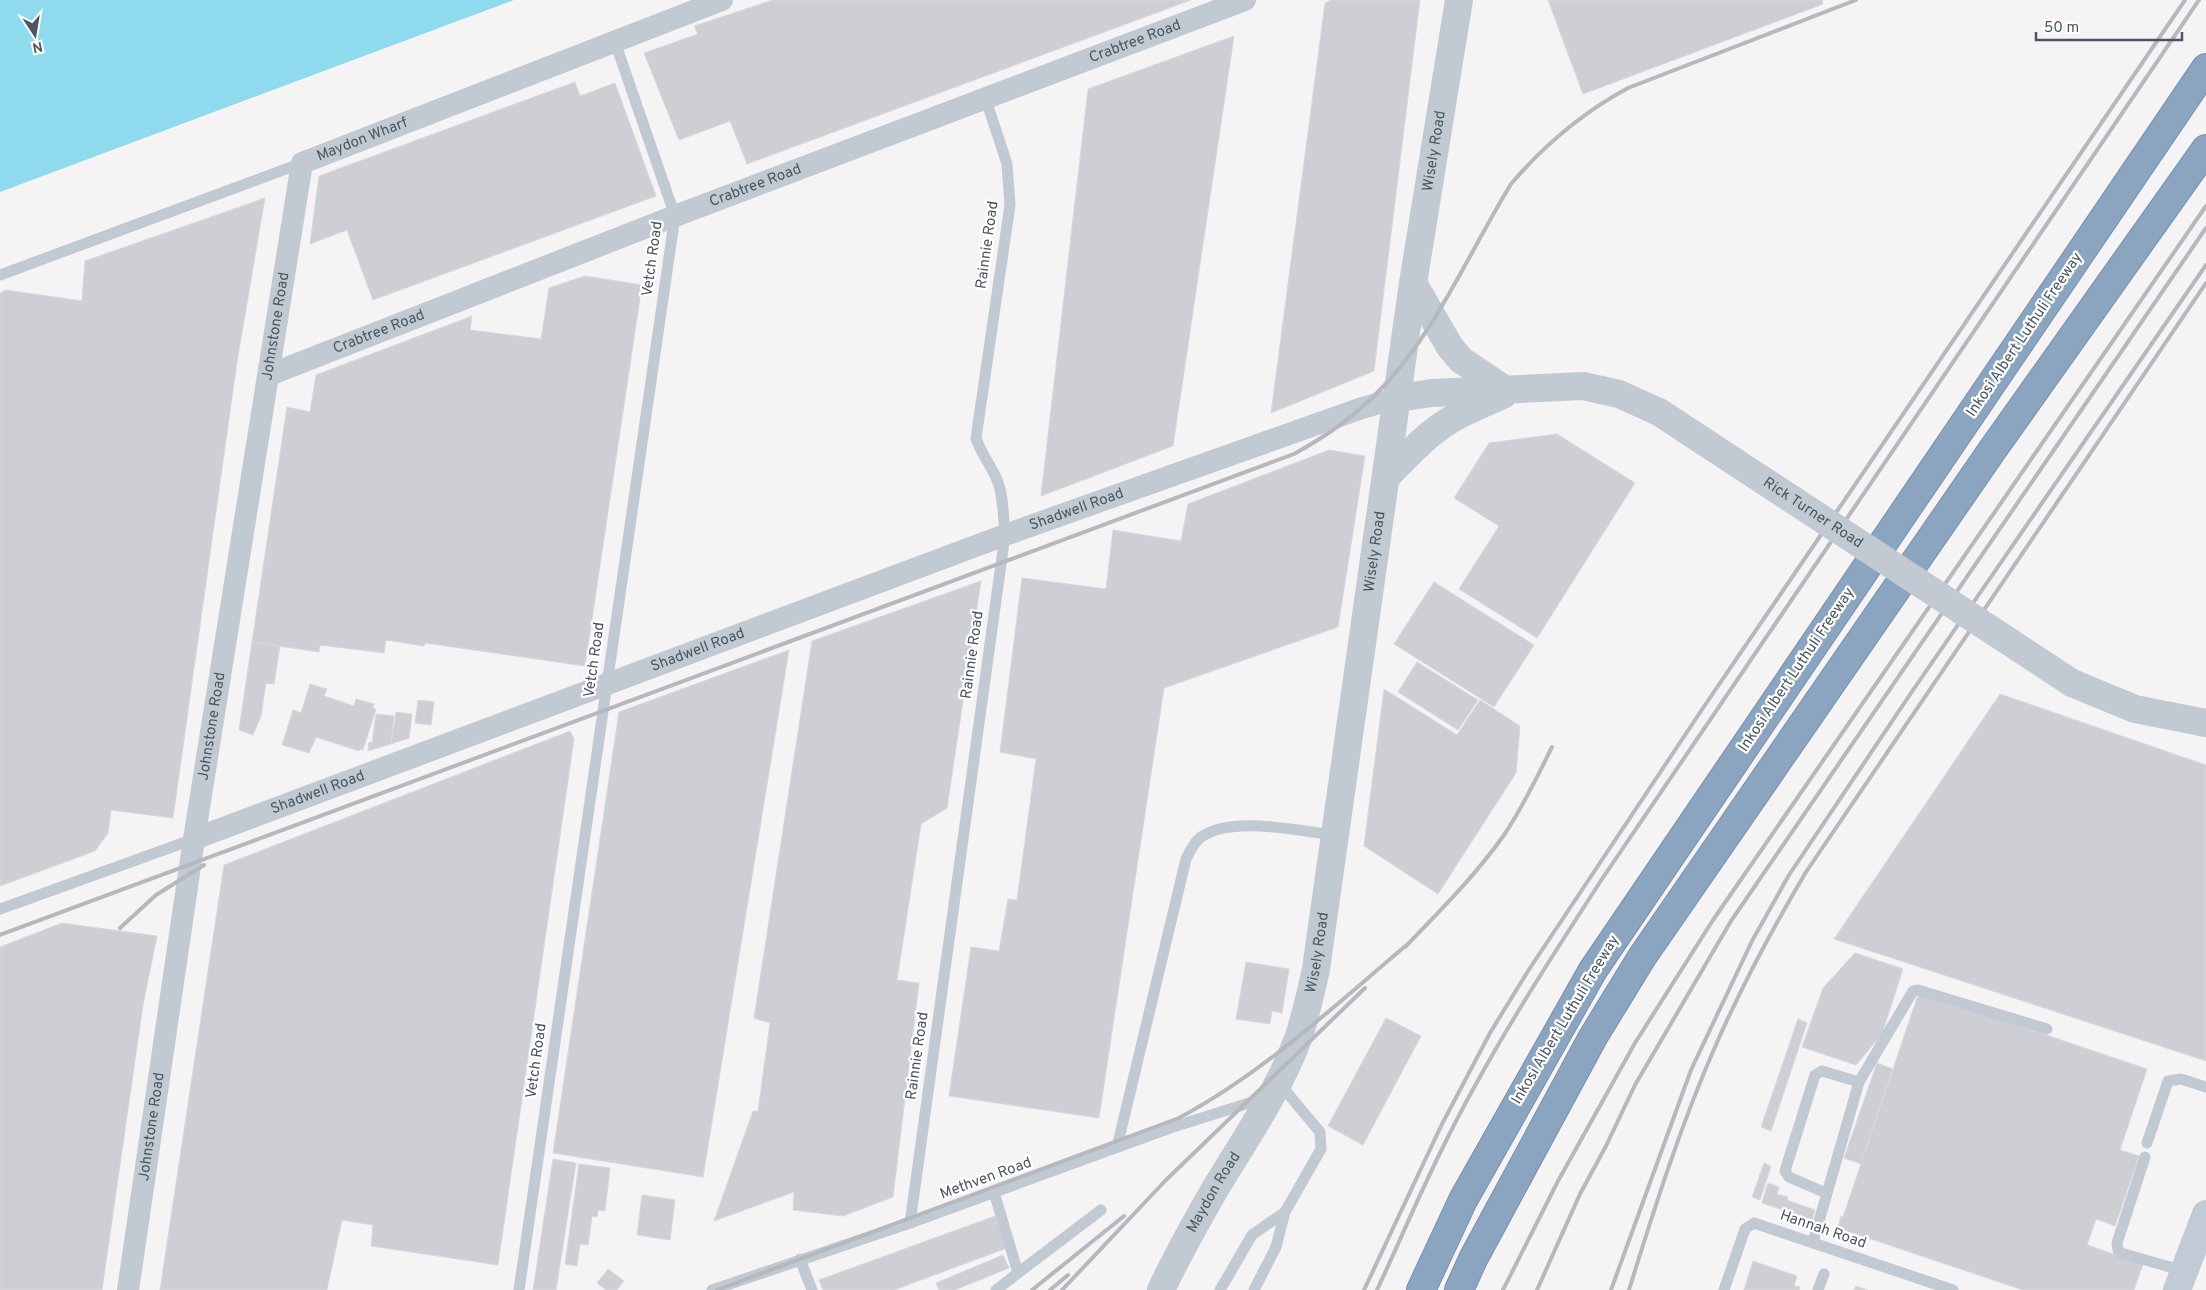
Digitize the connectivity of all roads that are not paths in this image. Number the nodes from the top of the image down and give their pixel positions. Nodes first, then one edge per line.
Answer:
1 (722, 0) edge
2 (1245, 0) edge
3 (1459, 0) edge
4 (615, 42) junction
5 (2206, 68) edge
6 (986, 100) junction
7 (2206, 148) edge
8 (302, 163) junction
9 (675, 216) junction
10 (0, 274) edge
11 (1413, 283) junction
12 (269, 375) junction
13 (1512, 388) junction
14 (1398, 398) junction
15 (1386, 478) junction
16 (1005, 535) junction
17 (607, 686) junction
18 (2206, 723) edge
19 (1335, 835) junction
20 (194, 839) junction
21 (0, 910) edge
22 (2047, 1029) dead end
23 (1859, 1082) junction
24 (2206, 1088) edge
25 (1274, 1089) junction
26 (2147, 1143) dead end
27 (1117, 1147) junction
28 (2145, 1157) dead end
29 (994, 1192) junction
30 (1826, 1193) junction
31 (1101, 1210) dead end
32 (1285, 1212) junction
33 (2206, 1214) edge
34 (910, 1223) junction
35 (1813, 1242) junction
36 (800, 1259) junction
37 (1018, 1273) junction
38 (1824, 1274) dead end
39 (2181, 1281) edge
40 (128, 1290) edge
41 (519, 1290) edge
42 (712, 1290) edge
43 (812, 1290) edge
44 (996, 1290) edge
45 (1162, 1290) edge
46 (1220, 1290) edge
47 (1254, 1290) edge
48 (1420, 1290) edge
49 (1458, 1290) edge
50 (1724, 1290) edge
51 (1818, 1290) edge
52 (1953, 1290) edge

1 - 4 street, Maydon Wharf
2 - 6 street, Crabtree Road
3 - 11 street, Wisely Road
4 - 8 street, Maydon Wharf
4 - 9 lane, Vetch Road
5 - 48 highway, Inkosi Albert Luthuli Freeway
6 - 9 street, Crabtree Road
6 - 16 lane, Rainnie Road
7 - 49 highway, Inkosi Albert Luthuli Freeway
8 - 10 lane, Maydon Wharf
8 - 12 street, Johnstone Road
9 - 12 street, Crabtree Road
9 - 17 lane, Vetch Road
11 - 13 street
11 - 14 street, Wisely Road
12 - 20 street, Johnstone Road
13 - 14 street, Rick Turner Road
13 - 15 street
13 - 18 street, Rick Turner Road, bridge
14 - 15 street, Wisely Road
14 - 16 street, Shadwell Road
15 - 19 street, Wisely Road
16 - 17 street, Shadwell Road
16 - 34 lane, Rainnie Road
17 - 20 street, Shadwell Road
17 - 41 lane, Vetch Road
19 - 25 street, Wisely Road
19 - 27 lane
20 - 21 lane, Shadwell Road
20 - 40 street, Johnstone Road
22 - 23 lane
23 - 30 lane
23 - 30 lane
24 - 26 lane
25 - 27 lane, Methven Road
25 - 32 lane
25 - 45 street, Maydon Road
27 - 29 lane, Methven Road
28 - 39 lane
29 - 34 lane, Methven Road
29 - 37 lane
30 - 35 lane
31 - 37 lane
32 - 46 lane
32 - 47 lane
33 - 39 main road
34 - 36 lane, Methven Road
35 - 50 lane, Hannah Road
35 - 52 lane, Hannah Road
36 - 42 lane, Methven Road
36 - 43 lane
37 - 44 lane
38 - 51 lane

